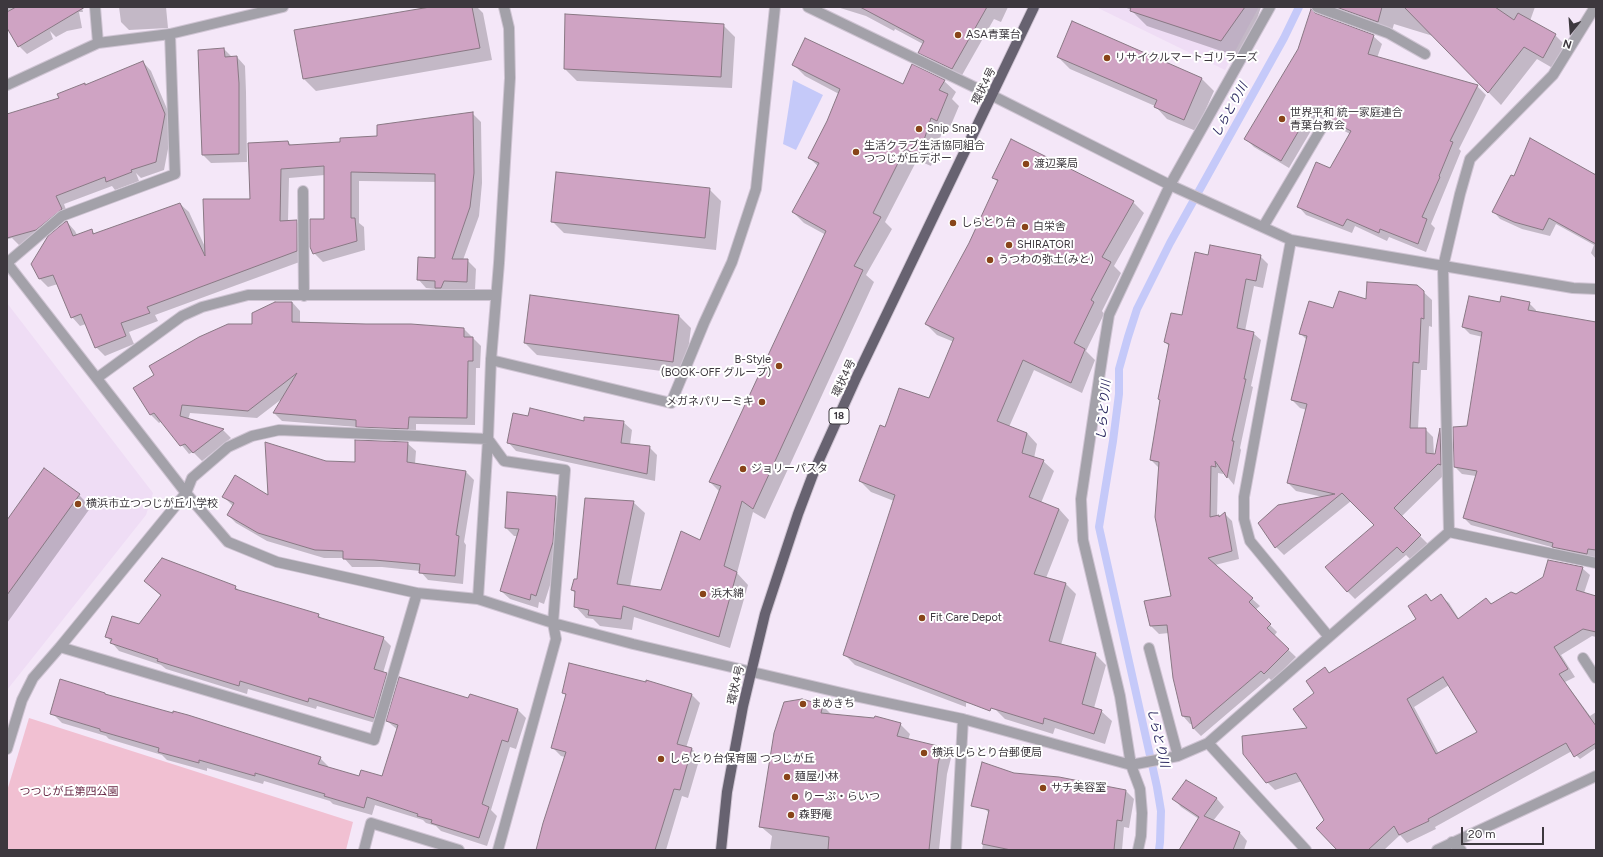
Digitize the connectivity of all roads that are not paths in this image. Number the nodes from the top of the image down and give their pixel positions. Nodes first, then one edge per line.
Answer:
1 (95, 7) edge
2 (282, 7) edge
3 (504, 7) edge
4 (775, 7) edge
5 (808, 7) edge
6 (1034, 7) edge
7 (1270, 7) edge
8 (1317, 7) edge
9 (1596, 7) edge
10 (170, 34) junction
11 (98, 43) junction
12 (1425, 54) dead end
13 (9, 80) edge
14 (992, 96) junction
15 (1321, 129) dead end
16 (1173, 187) junction
17 (303, 191) dead end
18 (1262, 227) junction
19 (1292, 240) junction
20 (7, 263) edge
21 (1443, 266) junction
22 (1596, 289) edge
23 (496, 295) junction
24 (304, 296) junction
25 (491, 360) junction
26 (97, 378) junction
27 (488, 439) junction
28 (186, 493) junction
29 (1448, 532) junction
30 (1596, 563) edge
31 (417, 593) junction
32 (478, 599) junction
33 (553, 623) junction
34 (1329, 637) junction
35 (60, 647) junction
36 (1149, 648) dead end
37 (1583, 658) dead end
38 (751, 672) junction
39 (1596, 678) edge
40 (963, 719) junction
41 (1208, 743) junction
42 (7, 749) edge
43 (1175, 756) junction
44 (1133, 764) junction
45 (1596, 776) edge
46 (1452, 842) junction
47 (364, 850) edge
48 (459, 850) edge
49 (498, 850) edge
50 (721, 850) edge
51 (956, 850) edge
52 (1138, 850) edge
53 (1306, 850) edge
54 (1437, 850) edge
55 (1461, 850) edge

1 - 11 street
2 - 10 street
3 - 23 street
4 - 25 street
5 - 14 street
6 - 14 main road, 環状4号 / 18
7 - 16 street
8 - 12 street
9 - 21 street
10 - 11 street
10 - 20 street
11 - 13 street
14 - 16 street
14 - 38 main road, 環状4号 / 18
15 - 18 street
16 - 18 street
16 - 44 street
17 - 24 street
18 - 19 street
19 - 21 street
19 - 34 street
20 - 26 street
21 - 22 street
21 - 29 street
23 - 24 street
23 - 25 street
24 - 26 street
25 - 27 street
26 - 28 street
27 - 28 street
27 - 32 street
27 - 33 street
28 - 31 street
28 - 35 street
29 - 30 street
29 - 34 street
31 - 32 street
31 - 35 street
32 - 33 street
33 - 38 street
33 - 49 street
34 - 41 street
35 - 42 street
36 - 43 street
37 - 39 street
38 - 40 street
38 - 50 main road, 環状4号 / 18
40 - 44 street
40 - 51 street
41 - 43 street
41 - 53 street
43 - 44 street
44 - 52 street
45 - 46 street
46 - 54 street
46 - 55 street
47 - 48 street

